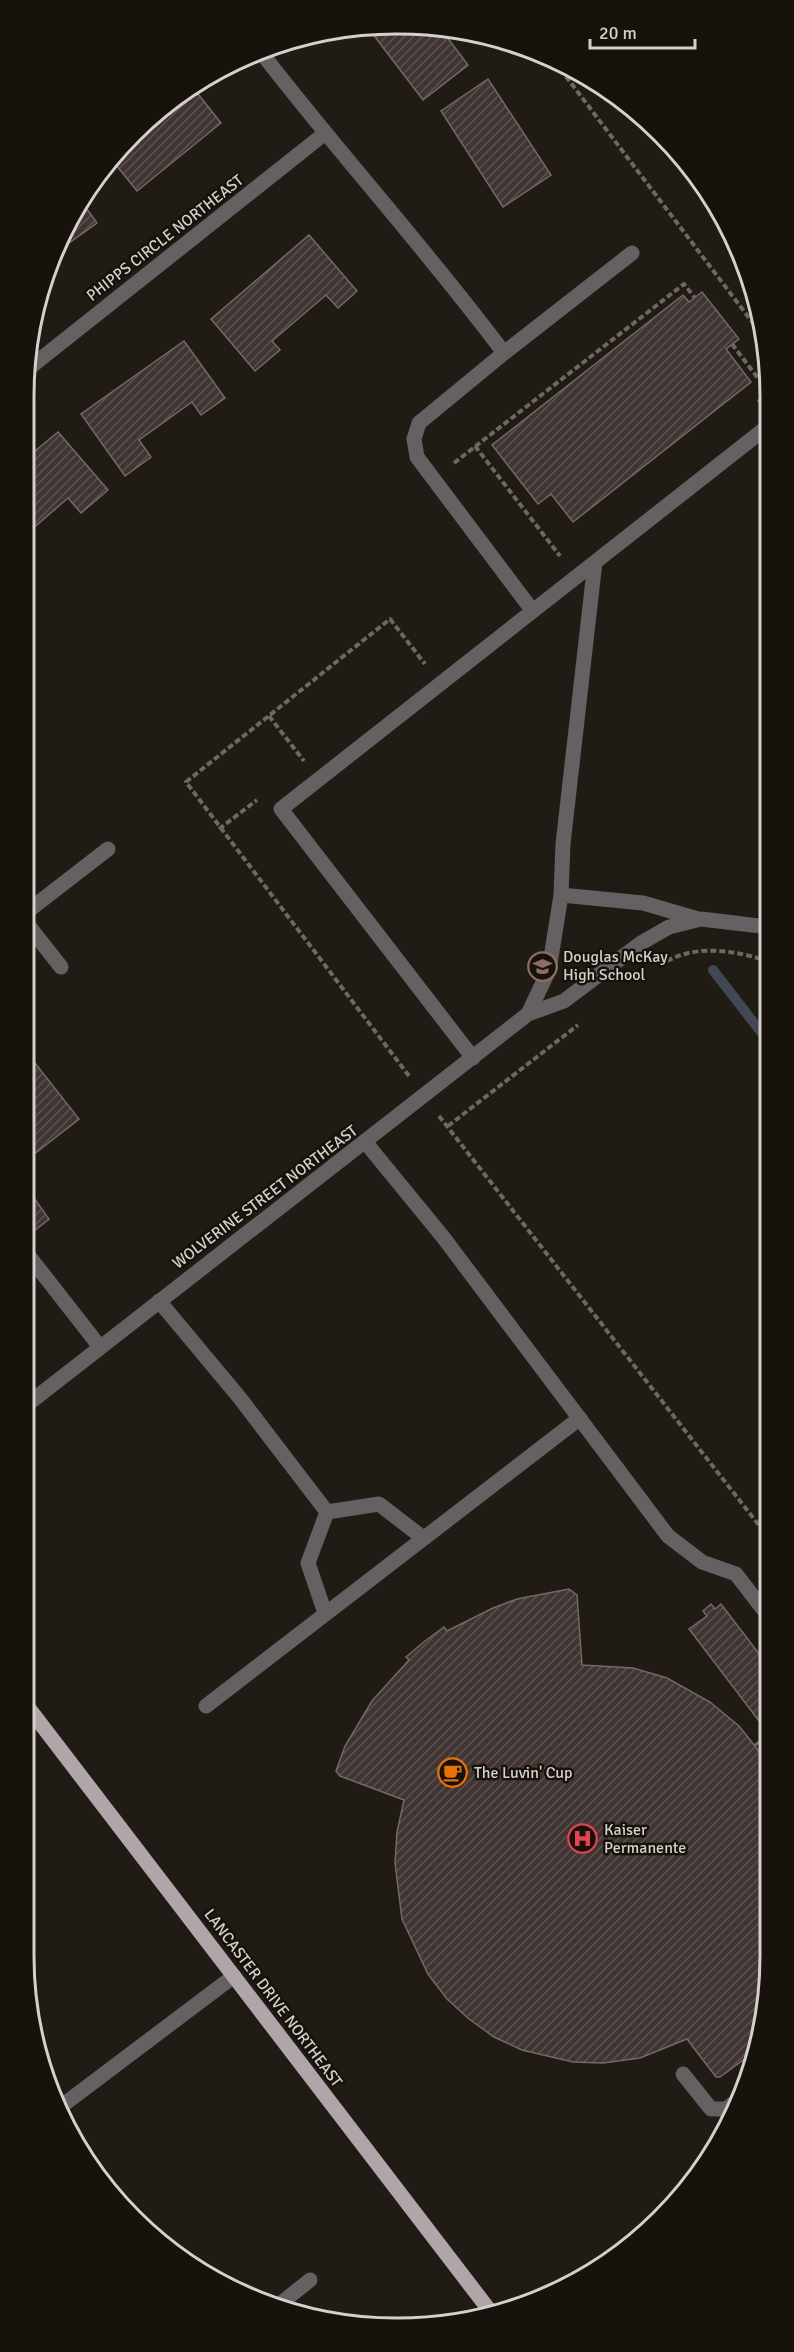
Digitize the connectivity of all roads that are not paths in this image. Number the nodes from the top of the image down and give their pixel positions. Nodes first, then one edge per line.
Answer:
1 (266, 59) edge
2 (324, 134) junction
3 (632, 253) dead end
4 (504, 353) junction
5 (36, 362) edge
6 (760, 432) edge
7 (595, 562) junction
8 (532, 610) junction
9 (108, 849) dead end
10 (561, 895) junction
11 (34, 907) edge
12 (701, 919) junction
13 (760, 926) edge
14 (34, 933) edge
15 (61, 967) dead end
16 (528, 1014) junction
17 (473, 1058) junction
18 (366, 1143) junction
19 (34, 1263) edge
20 (159, 1301) junction
21 (100, 1347) junction
22 (34, 1399) edge
23 (580, 1419) junction
24 (327, 1512) junction
25 (422, 1537) junction
26 (760, 1605) edge
27 (325, 1613) junction
28 (206, 1706) dead end
29 (34, 1715) edge
30 (234, 1976) junction
31 (683, 2074) dead end
32 (66, 2103) edge
33 (725, 2109) edge
34 (310, 2280) dead end
35 (285, 2300) edge
36 (486, 2306) edge

1 - 2 street
2 - 4 street
2 - 5 street, PHIPPS CIRCLE NORTHEAST
3 - 4 street
4 - 8 street
6 - 7 street
7 - 8 street
7 - 10 street
8 - 17 street
9 - 11 street
10 - 12 street
10 - 16 street
12 - 13 street
12 - 16 street
14 - 15 street
16 - 17 street, WOLVERINE STREET NORTHEAST
17 - 18 street, WOLVERINE STREET NORTHEAST
18 - 20 street, WOLVERINE STREET NORTHEAST
18 - 23 street
19 - 21 street
20 - 21 street, WOLVERINE STREET NORTHEAST
20 - 24 street
21 - 22 street, WOLVERINE STREET NORTHEAST
23 - 25 street
23 - 26 street
24 - 25 street
24 - 27 street
25 - 27 street
27 - 28 street
29 - 30 main road, LANCASTER DRIVE NORTHEAST
30 - 32 street
30 - 36 main road, LANCASTER DRIVE NORTHEAST
31 - 33 street
34 - 35 street

